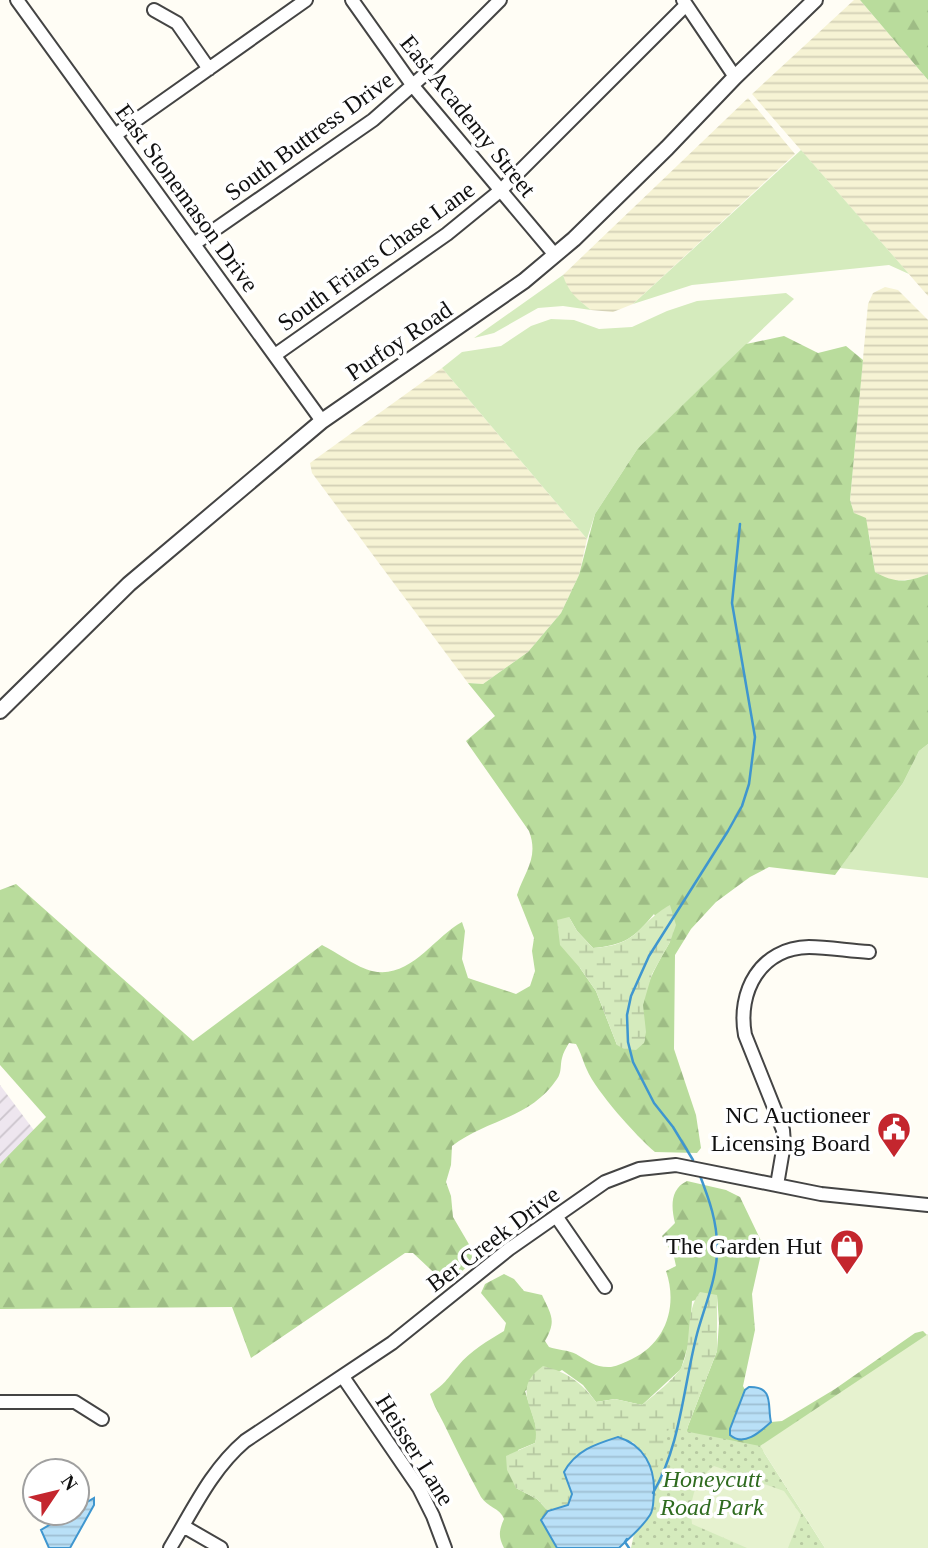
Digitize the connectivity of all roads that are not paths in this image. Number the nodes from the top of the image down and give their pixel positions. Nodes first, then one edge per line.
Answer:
1 (17, 0) edge
2 (306, 0) edge
3 (352, 0) edge
4 (500, 0) edge
5 (815, 0) edge
6 (684, 3) edge
7 (154, 10) dead end
8 (209, 69) junction
9 (735, 77) junction
10 (413, 86) junction
11 (115, 135) junction
12 (501, 190) junction
13 (194, 244) junction
14 (555, 255) junction
15 (275, 355) junction
16 (322, 421) junction
17 (0, 711) edge
18 (869, 952) dead end
19 (777, 1185) junction
20 (928, 1205) edge
21 (556, 1216) junction
22 (605, 1287) dead end
23 (343, 1377) junction
24 (0, 1402) edge
25 (102, 1419) dead end
26 (183, 1526) junction
27 (170, 1548) edge
28 (221, 1548) edge
29 (445, 1548) edge

1 - 11 street, East Stonemason Drive
2 - 8 street
3 - 10 street, East Academy Street
4 - 10 street, South Buttress Drive
5 - 9 street, Purfoy Road
6 - 9 street
6 - 12 street, South Friars Chase Lane
7 - 8 street
8 - 11 street
9 - 14 street, Purfoy Road
10 - 12 street, East Academy Street
10 - 13 street, South Buttress Drive
11 - 13 street, East Stonemason Drive
12 - 14 street, East Academy Street
12 - 15 street, South Friars Chase Lane
13 - 15 street, East Stonemason Drive
14 - 16 street, Purfoy Road
15 - 16 street, East Stonemason Drive
16 - 17 street, Purfoy Road
18 - 19 street
19 - 20 street, Ber Creek Drive
19 - 21 street, Ber Creek Drive
21 - 22 street
21 - 23 street, Ber Creek Drive
23 - 26 street, Ber Creek Drive
23 - 29 street, Heisser Lane
24 - 25 street
26 - 27 street, Ber Creek Drive
26 - 28 street

